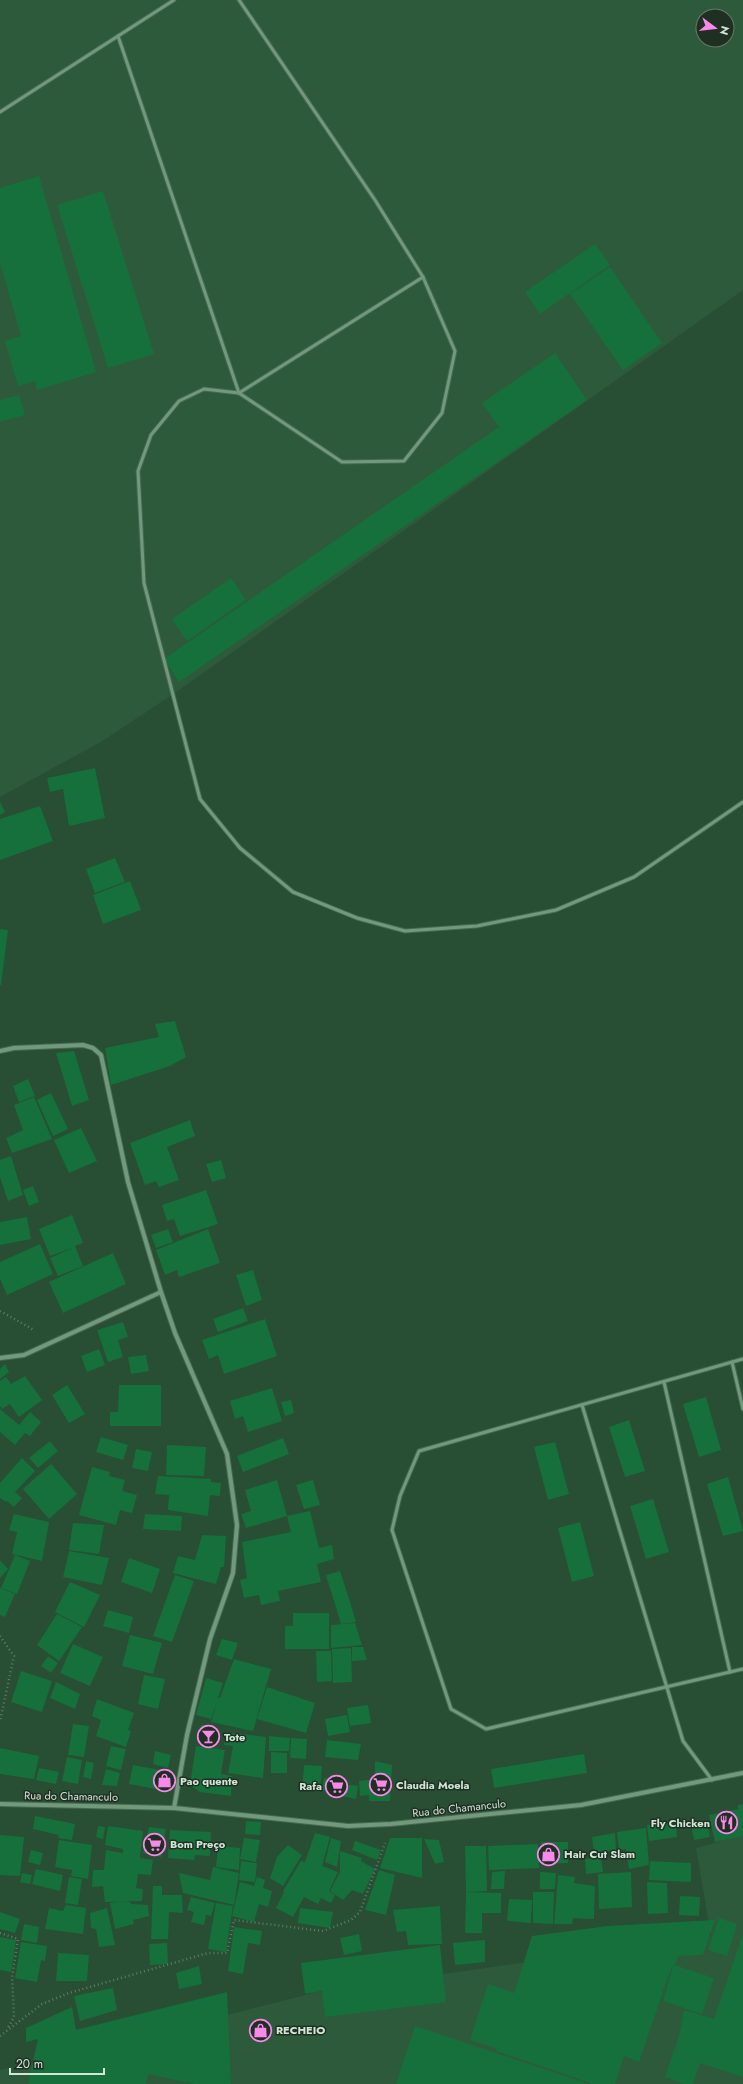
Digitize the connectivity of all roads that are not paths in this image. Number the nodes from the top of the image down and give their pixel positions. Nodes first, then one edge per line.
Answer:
1 (174, 0) edge
2 (239, 0) edge
3 (118, 36) junction
4 (0, 112) edge
5 (423, 277) junction
6 (239, 393) junction
7 (743, 802) edge
8 (0, 1051) edge
9 (161, 1292) junction
10 (0, 1358) edge
11 (743, 1359) edge
12 (732, 1362) junction
13 (664, 1382) junction
14 (582, 1405) junction
15 (743, 1409) edge
16 (743, 1669) edge
17 (730, 1672) junction
18 (667, 1687) junction
19 (743, 1773) edge
20 (712, 1780) junction
21 (0, 1804) edge
22 (174, 1808) junction

1 - 3 lane
2 - 5 lane
3 - 4 lane
3 - 6 lane
5 - 6 lane
5 - 6 lane
6 - 7 lane
8 - 9 street
9 - 10 street
9 - 22 street
11 - 12 lane
12 - 13 lane
12 - 15 lane
13 - 14 lane
13 - 17 lane
14 - 18 lane
14 - 18 lane
16 - 17 lane
17 - 18 lane
18 - 20 lane
19 - 20 street, Rua do Chamanculo
20 - 22 street, Rua do Chamanculo
21 - 22 street, Rua do Chamanculo

